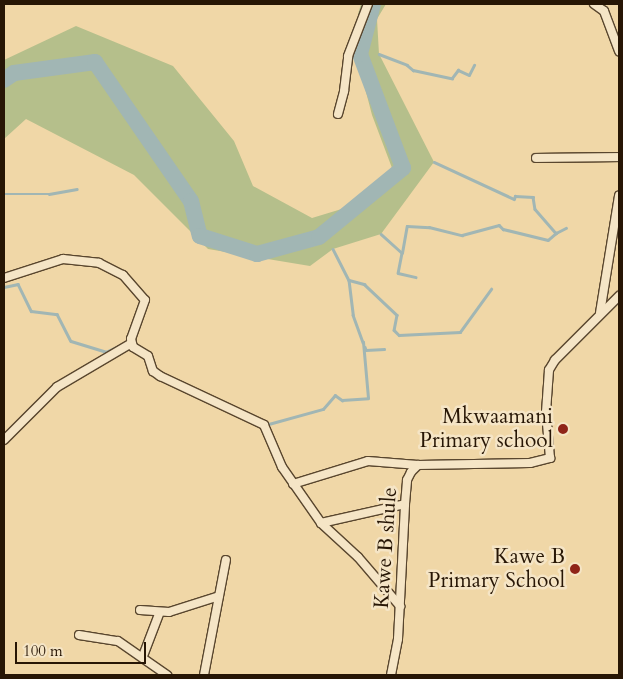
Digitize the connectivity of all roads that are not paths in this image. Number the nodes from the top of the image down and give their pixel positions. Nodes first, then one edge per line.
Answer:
1 (368, 4) edge
2 (594, 4) edge
3 (619, 51) edge
4 (338, 114) dead end
5 (619, 156) edge
6 (536, 158) dead end
7 (619, 196) edge
8 (4, 278) edge
9 (619, 296) edge
10 (600, 313) junction
11 (130, 344) junction
12 (4, 440) edge
13 (418, 465) junction
14 (293, 484) junction
15 (405, 504) junction
16 (321, 523) junction
17 (226, 560) dead end
18 (219, 596) junction
19 (400, 606) junction
20 (140, 610) dead end
21 (159, 614) junction
22 (79, 635) dead end
23 (143, 656) junction
24 (167, 675) edge
25 (204, 675) edge
26 (390, 675) edge

1 - 4 street
2 - 3 street
5 - 6 street
7 - 10 street
8 - 11 street
9 - 10 street
10 - 13 street, Kawe B shule
11 - 12 street
11 - 14 street
13 - 14 street
13 - 15 street, Kawe B shule
14 - 16 street
15 - 16 street
15 - 19 street, Kawe B shule
16 - 19 street
17 - 18 street
18 - 21 street
18 - 25 street
19 - 26 street, Kawe B shule
20 - 21 street
21 - 23 street
22 - 23 street
23 - 24 street

